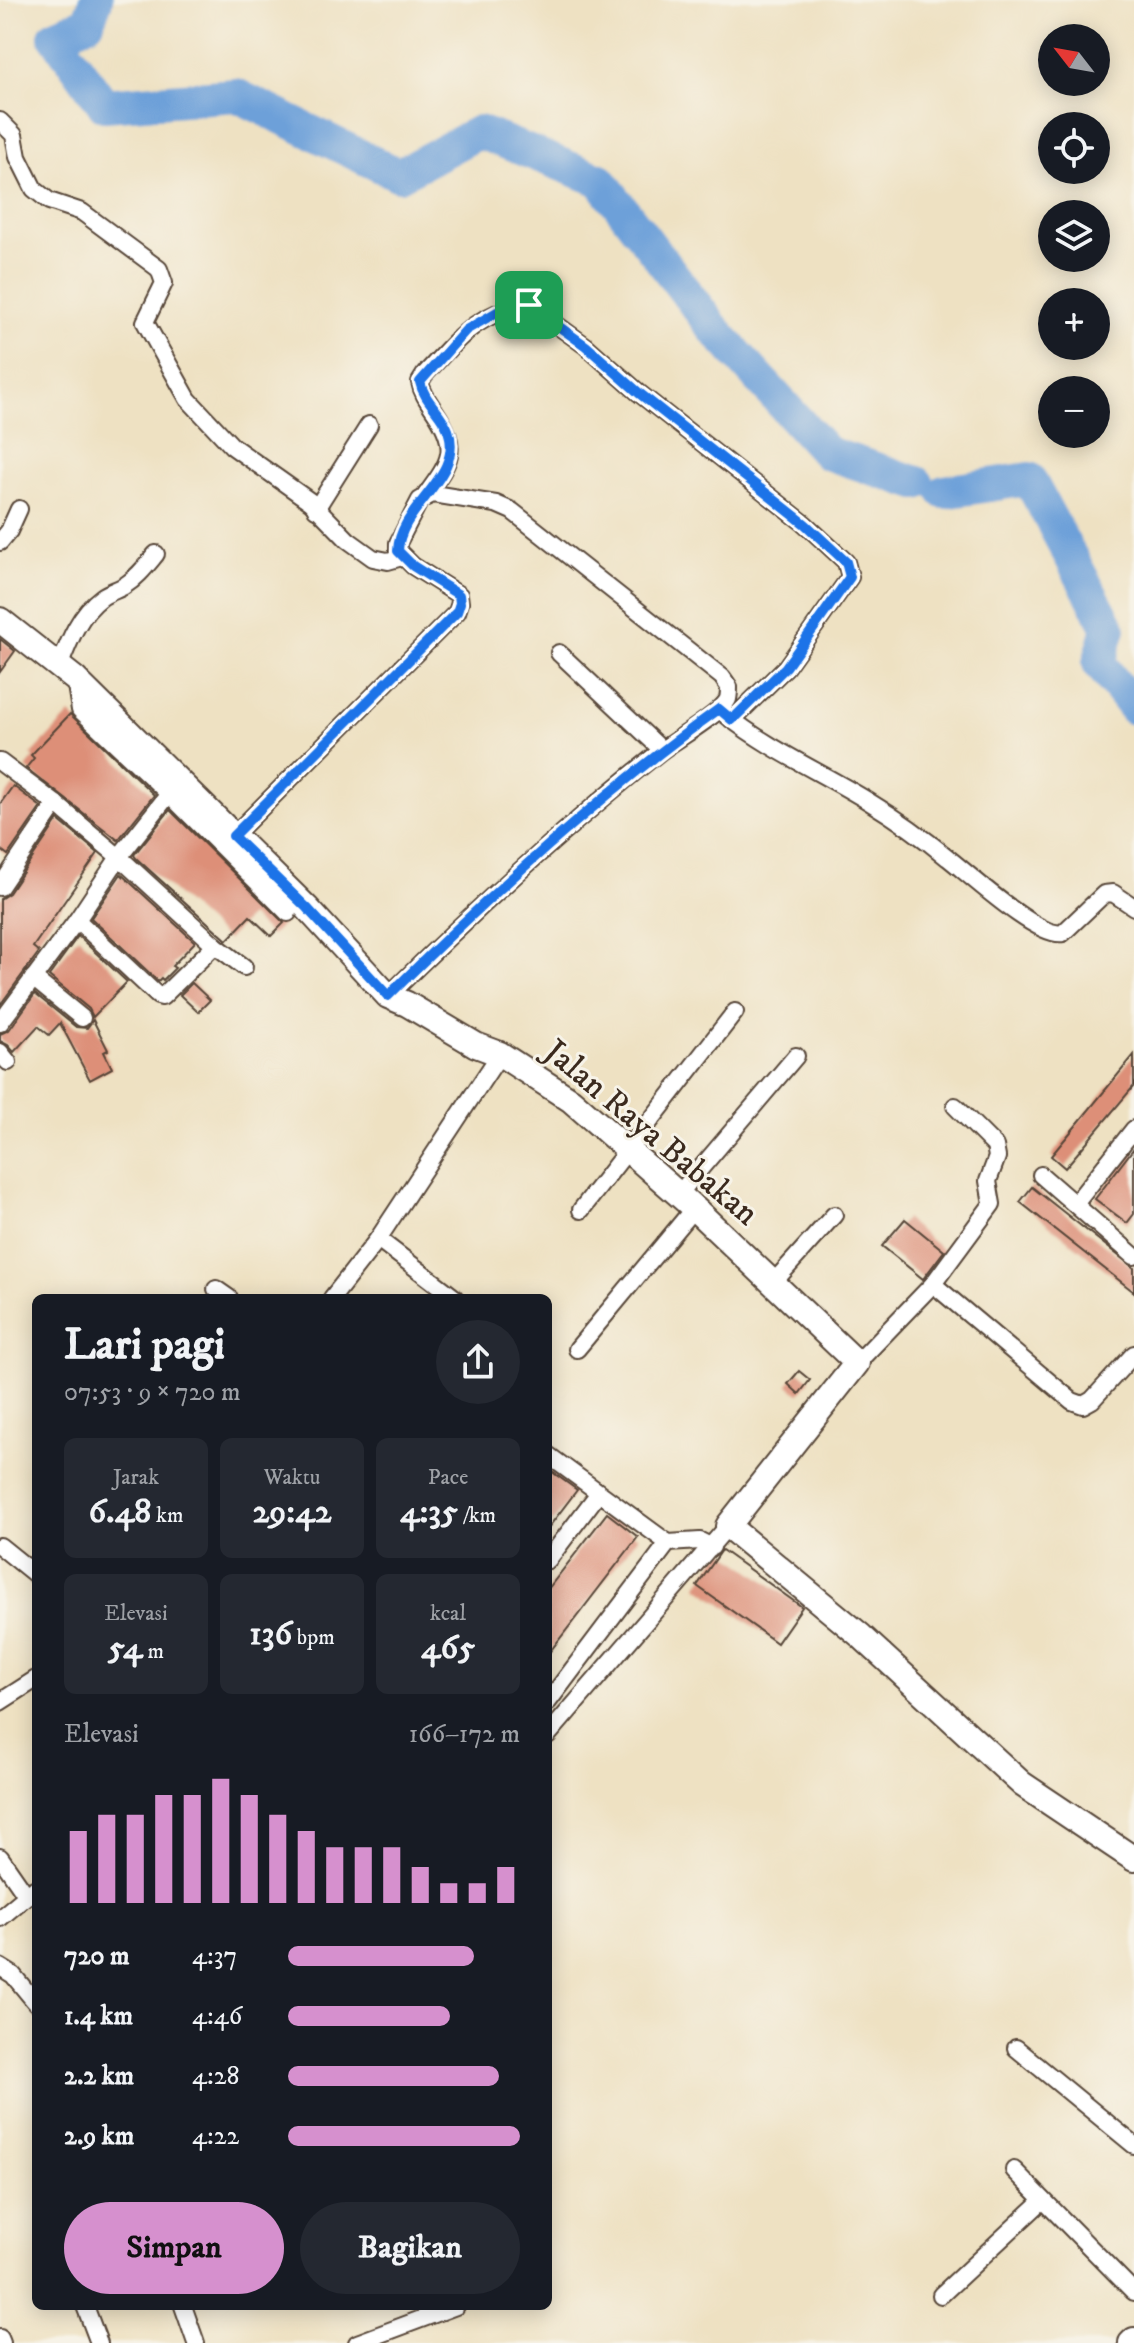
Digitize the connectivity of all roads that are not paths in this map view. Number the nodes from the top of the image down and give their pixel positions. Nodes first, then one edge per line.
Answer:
1 (0, 121) edge
2 (369, 425) dead end
3 (426, 495) junction
4 (19, 509) dead end
5 (316, 509) junction
6 (0, 542) edge
7 (156, 554) dead end
8 (402, 557) junction
9 (0, 620) edge
10 (559, 653) dead end
11 (67, 673) junction
12 (726, 715) junction
13 (662, 750) junction
14 (0, 762) edge
15 (169, 794) junction
16 (56, 804) junction
17 (233, 836) junction
18 (119, 857) junction
19 (0, 887) edge
20 (1134, 907) edge
21 (288, 913) dead end
22 (77, 920) junction
23 (215, 945) junction
24 (244, 967) dead end
25 (33, 978) junction
26 (388, 996) junction
27 (735, 1012) dead end
28 (82, 1018) dead end
29 (0, 1023) edge
30 (500, 1054) junction
31 (796, 1056) dead end
32 (955, 1106) dead end
33 (1134, 1129) edge
34 (628, 1149) junction
35 (1041, 1175) dead end
36 (686, 1202) junction
37 (1075, 1204) junction
38 (581, 1210) dead end
39 (834, 1215) dead end
40 (378, 1239) junction
41 (1133, 1253) edge
42 (772, 1284) junction
43 (933, 1284) junction
44 (335, 1294) edge
45 (450, 1294) edge
46 (577, 1349) dead end
47 (1134, 1354) edge
48 (857, 1363) junction
49 (552, 1458) edge
50 (598, 1494) junction
51 (728, 1526) junction
52 (668, 1543) junction
53 (0, 1546) edge
54 (712, 1547) junction
55 (552, 1555) edge
56 (32, 1572) edge
57 (32, 1682) edge
58 (552, 1697) edge
59 (0, 1702) edge
60 (552, 1730) edge
61 (0, 1857) edge
62 (1134, 1859) edge
63 (32, 1892) edge
64 (0, 1918) edge
65 (0, 1967) edge
66 (32, 1998) edge
67 (1016, 2048) dead end
68 (1134, 2145) edge
69 (1014, 2170) dead end
70 (1043, 2200) junction
71 (1134, 2292) edge
72 (941, 2295) dead end
73 (87, 2310) edge
74 (189, 2310) edge
75 (445, 2310) edge
76 (99, 2343) edge
77 (196, 2343) edge
78 (357, 2343) edge

1 - 5 street
2 - 5 street
3 - 8 street
3 - 12 street
3 - 12 street
4 - 6 street
5 - 8 street
7 - 11 street
8 - 17 street
9 - 11 street, Jalan Raya Babakan
10 - 13 street
11 - 15 street
11 - 17 street, Jalan Raya Babakan
12 - 13 street
12 - 20 street
13 - 26 street
14 - 16 street
15 - 18 street
15 - 21 street
16 - 18 street
16 - 19 street
17 - 26 street, Jalan Raya Babakan
18 - 22 street
18 - 23 street
22 - 23 street
22 - 25 street
23 - 24 street
25 - 28 street
25 - 29 street
26 - 30 street, Jalan Raya Babakan
27 - 34 street
30 - 34 street, Jalan Raya Babakan
30 - 40 street
31 - 36 street
32 - 43 street
33 - 37 street
34 - 36 street, Jalan Raya Babakan
34 - 38 street
35 - 37 street
36 - 42 street, Jalan Raya Babakan
36 - 46 street
37 - 41 street
39 - 42 street
40 - 44 street
40 - 45 street
42 - 48 street, Jalan Raya Babakan
43 - 47 street
43 - 48 street
48 - 51 street
49 - 50 street
50 - 52 street
50 - 55 street
51 - 54 street
51 - 62 street
52 - 54 street
52 - 58 street
53 - 56 street
54 - 60 street
57 - 59 street
61 - 63 street
63 - 64 street
65 - 66 street
67 - 68 street
69 - 70 street
70 - 71 street
70 - 72 street
73 - 76 street
74 - 77 street
75 - 78 street

